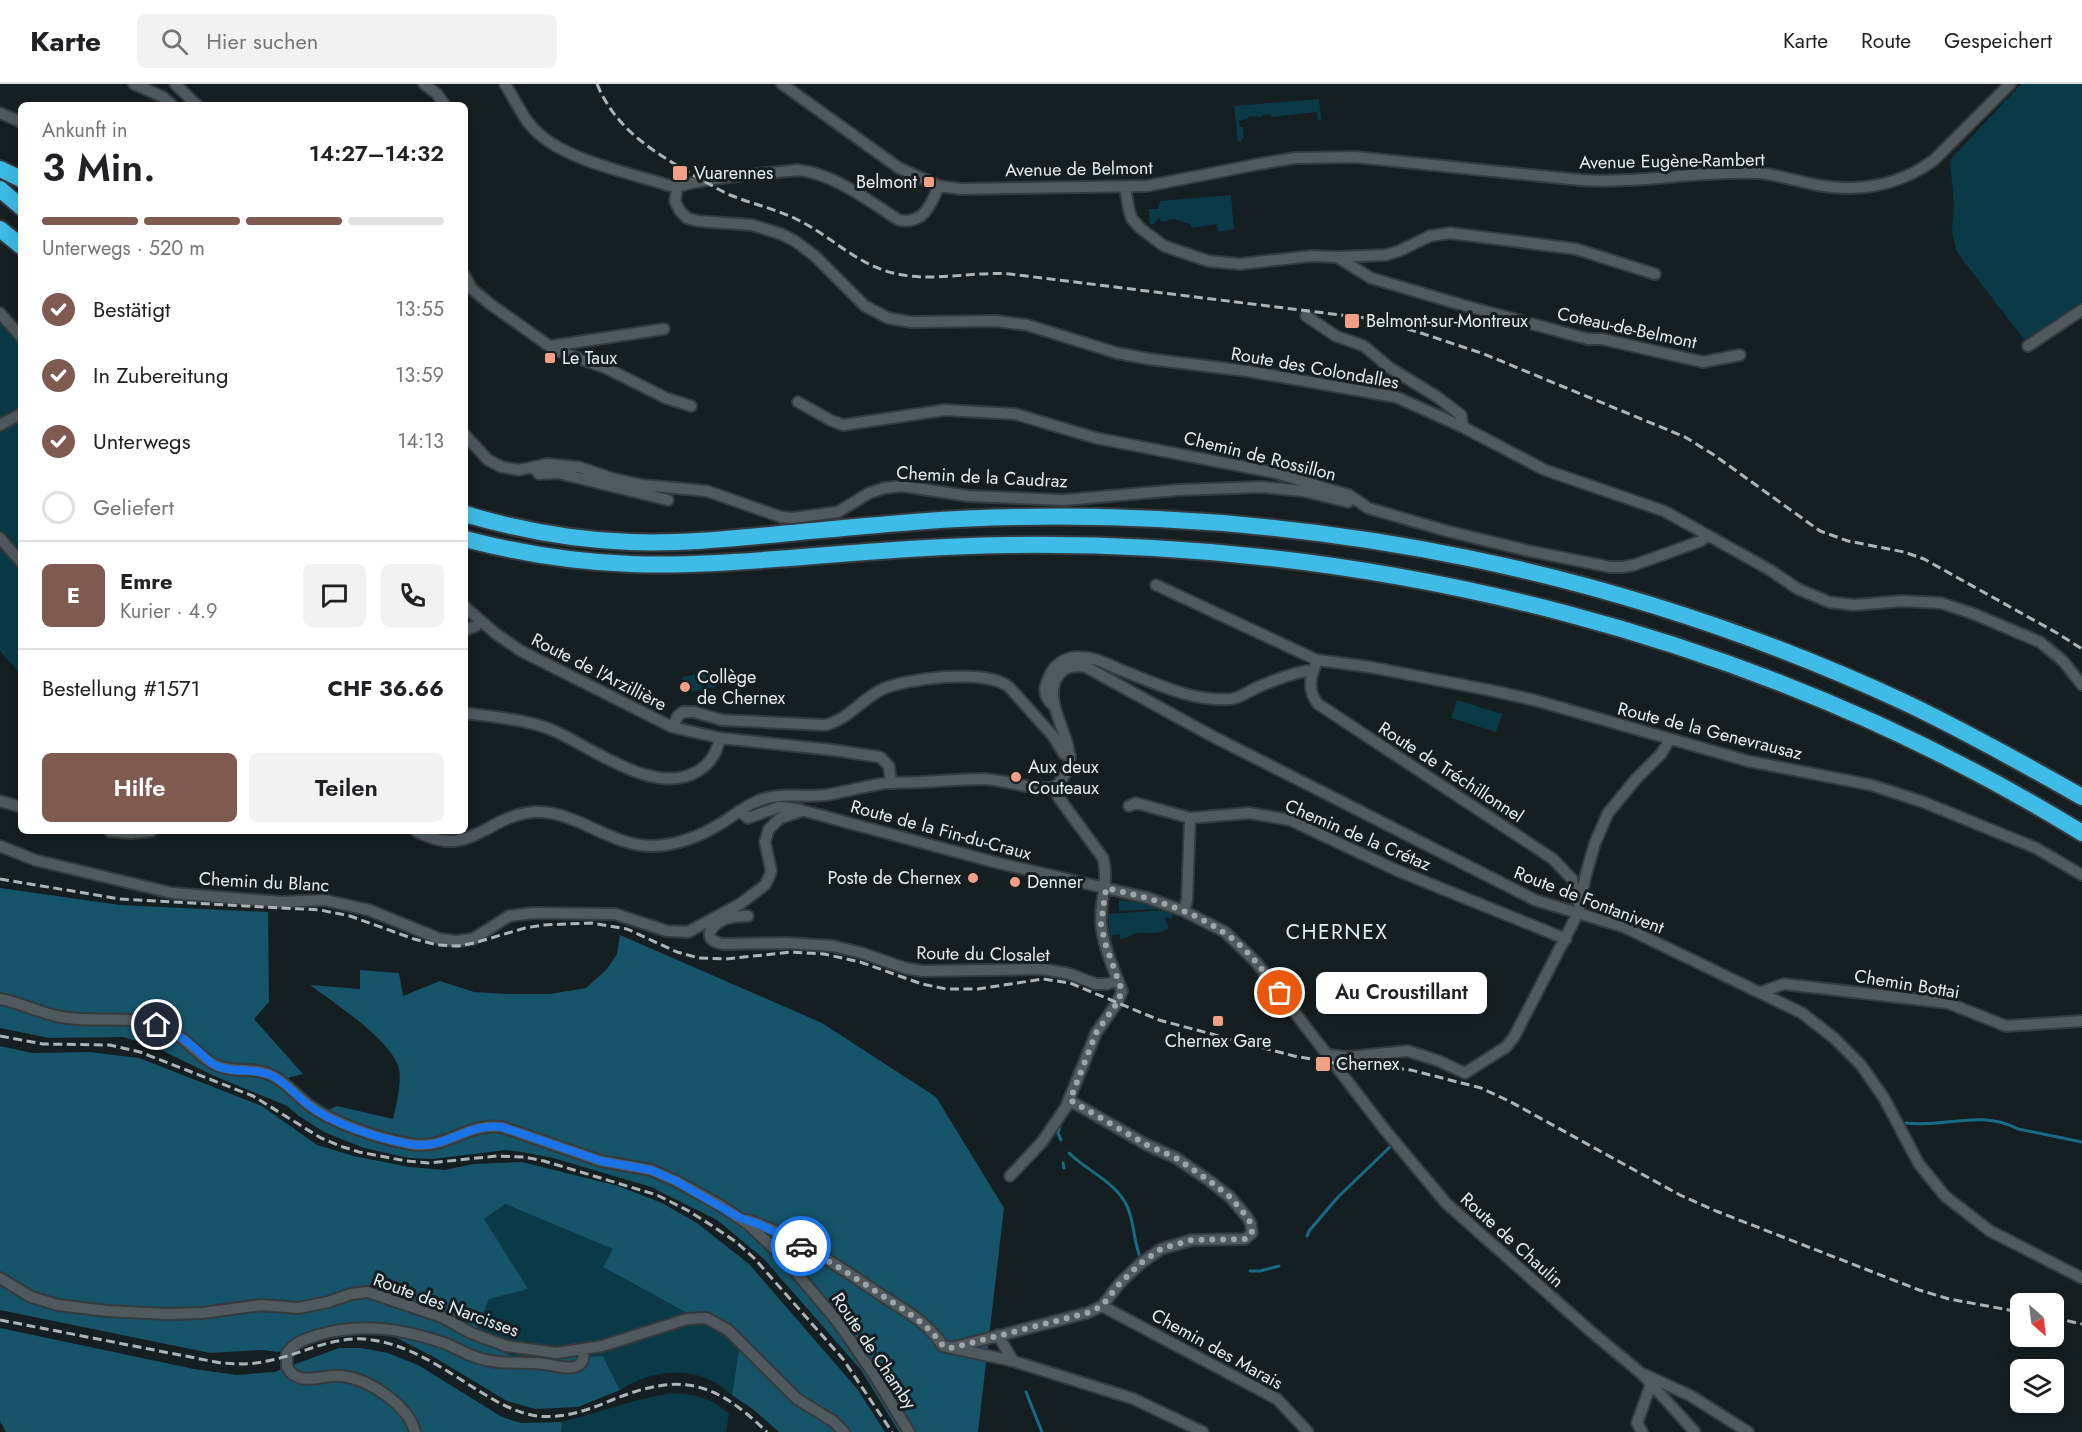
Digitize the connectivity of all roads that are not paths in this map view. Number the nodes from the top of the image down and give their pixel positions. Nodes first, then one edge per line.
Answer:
1 (134, 84) edge
2 (175, 84) edge
3 (424, 84) edge
4 (505, 84) edge
5 (782, 84) edge
6 (2010, 84) edge
7 (169, 102) edge
8 (194, 102) edge
9 (444, 102) edge
10 (0, 113) edge
11 (18, 121) edge
12 (1441, 164) joint
13 (0, 169) edge
14 (18, 178) edge
15 (939, 186) junction
16 (677, 188) junction
17 (1125, 188) junction
18 (0, 189) edge
19 (18, 204) edge
20 (2, 230) edge
21 (18, 243) edge
22 (18, 249) edge
23 (1336, 257) junction
24 (1655, 274) dead end
25 (468, 282) edge
26 (2082, 310) edge
27 (0, 313) edge
28 (1306, 316) dead end
29 (664, 329) dead end
30 (18, 334) edge
31 (550, 346) junction
32 (2028, 346) dead end
33 (1740, 355) dead end
34 (798, 402) dead end
35 (691, 406) dead end
36 (18, 416) edge
37 (0, 425) edge
38 (1463, 428) junction
39 (468, 438) edge
40 (533, 467) junction
41 (668, 500) dead end
42 (1368, 508) junction
43 (468, 515) edge
44 (1707, 535) junction
45 (0, 538) edge
46 (468, 539) edge
47 (468, 550) edge
48 (550, 557) junction
49 (18, 559) edge
50 (1156, 585) dead end
51 (468, 610) edge
52 (480, 621) junction
53 (468, 629) edge
54 (1315, 665) junction
55 (2082, 685) edge
56 (1055, 707) junction
57 (468, 714) edge
58 (672, 728) junction
59 (720, 738) junction
60 (1670, 739) junction
61 (1070, 755) junction
62 (891, 783) junction
63 (1053, 786) junction
64 (2082, 797) edge
65 (1, 799) edge
66 (18, 806) edge
67 (1129, 806) dead end
68 (739, 811) junction
69 (802, 811) junction
70 (1190, 818) junction
71 (2082, 832) edge
72 (422, 834) edge
73 (0, 846) edge
74 (2082, 875) edge
75 (1106, 888) junction
76 (1184, 911) junction
77 (1578, 913) junction
78 (748, 915) dead end
79 (688, 932) junction
80 (709, 934) junction
81 (1566, 939) junction
82 (1118, 980) junction
83 (1761, 992) junction
84 (0, 999) edge
85 (2082, 1021) edge
86 (1328, 1054) junction
87 (1070, 1100) junction
88 (1010, 1176) dead end
89 (738, 1217) junction
90 (0, 1278) edge
91 (2082, 1278) edge
92 (1102, 1306) junction
93 (998, 1335) junction
94 (951, 1348) junction
95 (583, 1351) junction
96 (1013, 1361) junction
97 (1642, 1374) junction
98 (1651, 1384) junction
99 (415, 1432) edge
100 (844, 1432) edge
101 (909, 1432) edge
102 (1203, 1432) edge
103 (1308, 1432) edge
104 (1642, 1432) edge
105 (1695, 1432) edge
106 (1748, 1432) edge

1 - 7 street
2 - 8 street
3 - 9 street
4 - 16 street
5 - 15 street, Avenue de Belmont
6 - 12 street, Avenue Eugène-Rambert
10 - 11 street
12 - 17 street, Avenue de Belmont
13 - 14 highway
15 - 16 street
15 - 17 street, Avenue de Belmont
16 - 38 street, Route des Colondalles
17 - 23 street
18 - 19 highway
20 - 21 highway
20 - 22 highway
23 - 24 street
23 - 33 street, Coteau-de-Belmont
25 - 31 street
26 - 32 street
27 - 30 street
28 - 38 street
29 - 31 street
31 - 35 street
34 - 42 street, Chemin de Rossillon
36 - 37 street
38 - 44 street, Route des Colondalles
39 - 40 street, Chemin de la Caudraz
40 - 41 street, Chemin de la Caudraz
40 - 42 street, Chemin de la Caudraz
42 - 44 street, Chemin de Rossillon
43 - 64 highway
44 - 55 street, Route des Colondalles
45 - 49 street
46 - 48 highway
47 - 48 highway
48 - 71 highway
50 - 54 street
51 - 52 street, Route de l'Arzillière
52 - 53 street
52 - 58 street, Route de l'Arzillière
54 - 56 street
54 - 60 street, Route de la Genevrausaz
54 - 77 street, Route de Tréchillonnel
56 - 61 street, Route de Fontanivent
56 - 77 street, Route de Fontanivent
57 - 59 street
58 - 59 street, Route de l'Arzillière
58 - 61 street
59 - 62 street, Route de l'Arzillière
60 - 74 street, Route de la Genevrausaz
60 - 77 street
61 - 63 street
62 - 63 street
62 - 68 street
63 - 75 street
65 - 66 street
67 - 70 street, Chemin de la Crétaz
68 - 69 street, Route de la Fin-du-Craux
68 - 72 street
69 - 75 street, Route de la Fin-du-Craux
69 - 79 street
70 - 76 street
70 - 81 street, Chemin de la Crétaz
73 - 79 street, Chemin du Blanc
75 - 76 street, Route de la Fin-du-Craux
75 - 82 street
76 - 86 street, Route de la Fin-du-Craux
77 - 81 street
77 - 83 street, Route de Fontanivent
78 - 80 street
79 - 80 street, Route du Closalet
80 - 82 street, Route du Closalet
81 - 86 street
82 - 87 street
83 - 85 street, Chemin Bottai
83 - 91 street, Route de Fontanivent
84 - 89 street, Route de Chamby
86 - 97 street, Route de Chaulin
87 - 88 street
87 - 92 street
89 - 94 street
89 - 101 street, Route de Chamby
90 - 95 street, Route des Narcisses
92 - 93 street
92 - 103 street, Chemin des Marais
93 - 94 street
93 - 96 street
94 - 96 street
95 - 99 street
95 - 100 street, Route des Narcisses
96 - 102 street
97 - 98 street, Route de Chaulin
97 - 106 street
98 - 104 street
98 - 105 street, Route de Chaulin

